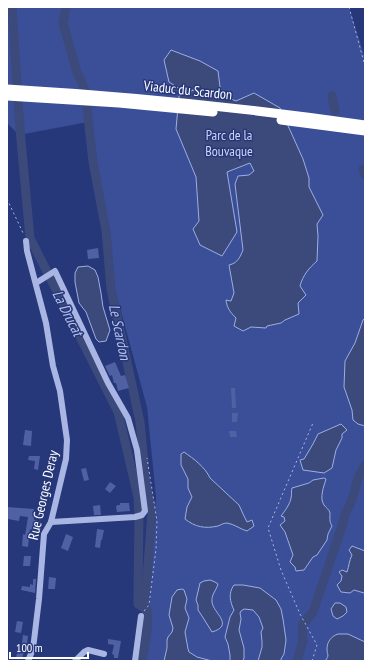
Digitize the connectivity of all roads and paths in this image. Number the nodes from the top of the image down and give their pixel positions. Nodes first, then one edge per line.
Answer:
1 (349, 7) edge
2 (365, 66) edge
3 (7, 89) edge
4 (7, 96) edge
5 (365, 125) edge
6 (365, 131) edge
7 (7, 198) edge
8 (26, 241) joint
9 (36, 283) junction
10 (313, 423) dead end
11 (147, 458) dead end
12 (51, 522) junction
13 (142, 614) joint
14 (104, 654) dead end
15 (28, 661) edge
16 (75, 661) edge
17 (135, 661) edge
18 (312, 661) edge

1 - 2 path
3 - 5 highway, Viaduc du Scardon
4 - 6 highway, Viaduc du Scardon
7 - 8 path
8 - 9 street, Rue Georges Deray
9 - 12 street, Rue Georges Deray
9 - 12 street
10 - 18 path
11 - 13 path
12 - 15 street, Rue Georges Deray
13 - 17 street
14 - 16 street

